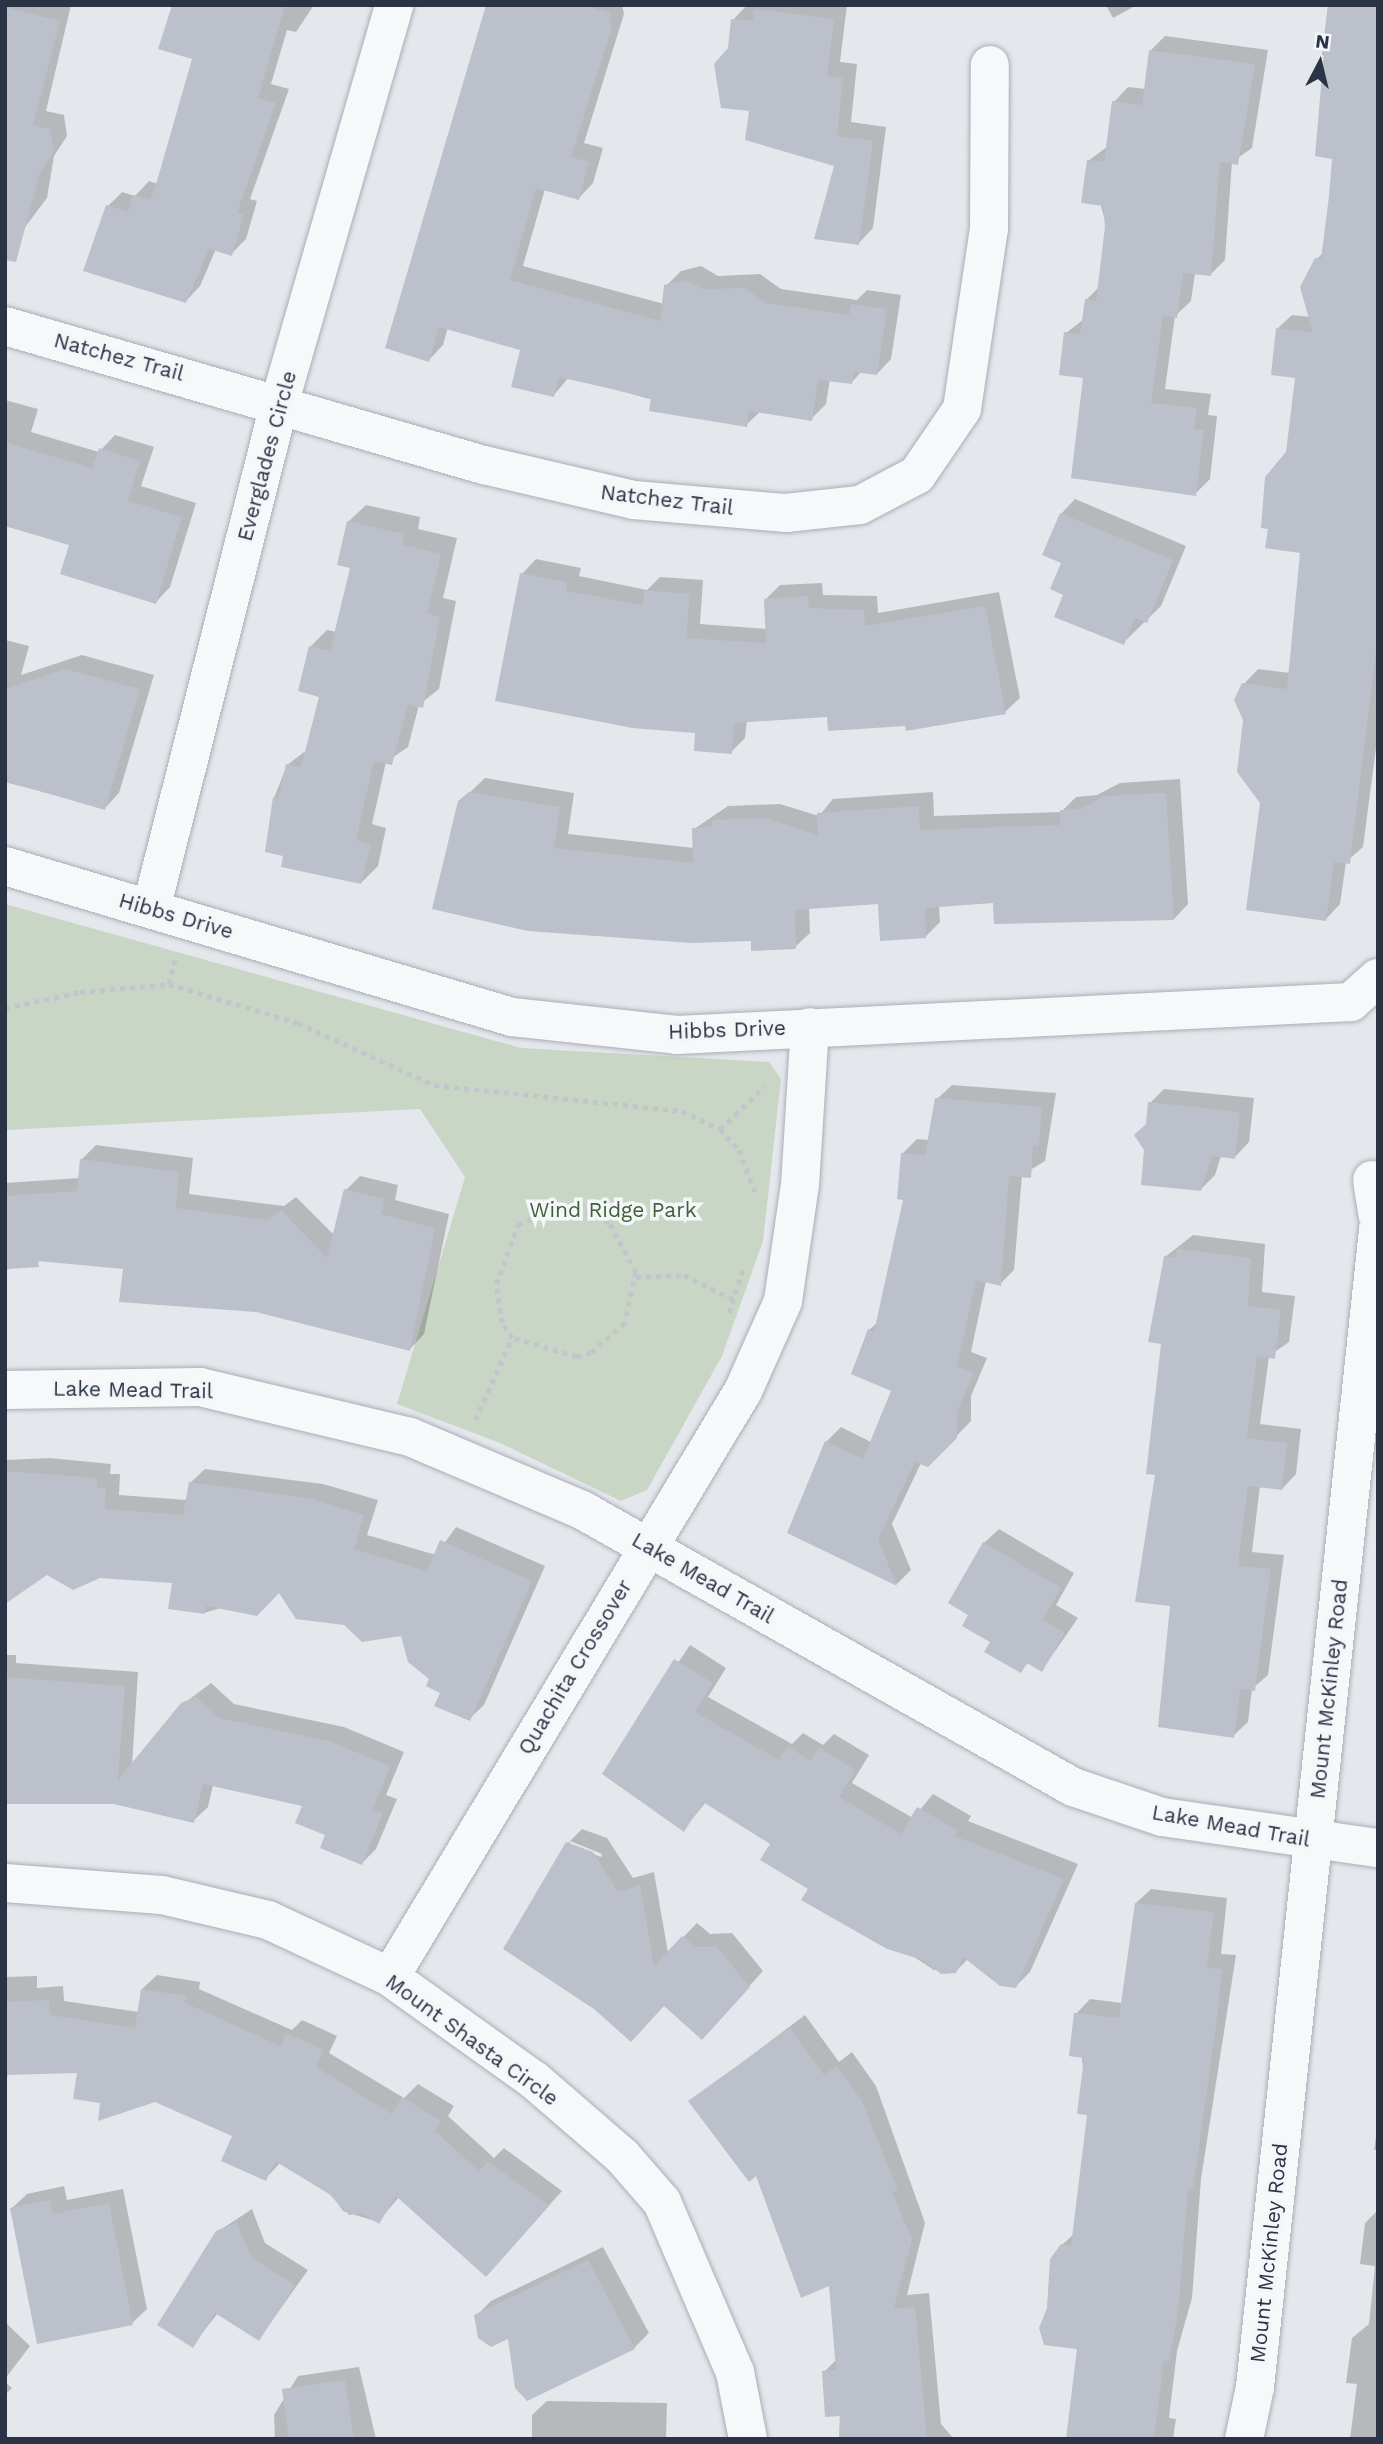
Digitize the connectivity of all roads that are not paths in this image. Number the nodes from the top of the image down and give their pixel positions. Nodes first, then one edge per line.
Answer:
1 (394, 5) edge
2 (990, 65) dead end
3 (5, 326) edge
4 (280, 401) junction
5 (5, 866) edge
6 (151, 909) junction
7 (1378, 978) edge
8 (810, 1027) junction
9 (1378, 1231) edge
10 (5, 1390) edge
11 (648, 1546) junction
12 (1313, 1841) junction
13 (1378, 1848) edge
14 (5, 1883) edge
15 (390, 1977) junction
16 (748, 2439) edge
17 (1244, 2439) edge

1 - 4 street, Everglades Circle
2 - 4 street, Natchez Trail
3 - 4 street, Natchez Trail
4 - 6 street, Everglades Circle
5 - 6 street, Hibbs Drive
6 - 8 street, Hibbs Drive
7 - 8 street, Hibbs Drive
8 - 11 street, Quachita Crossover
9 - 12 street, Mount McKinley Road
10 - 11 street, Lake Mead Trail
11 - 12 street, Lake Mead Trail
11 - 15 street, Quachita Crossover
12 - 13 street, Lake Mead Trail
12 - 17 street, Mount McKinley Road
14 - 15 street, Mount Shasta Circle
15 - 16 street, Mount Shasta Circle

